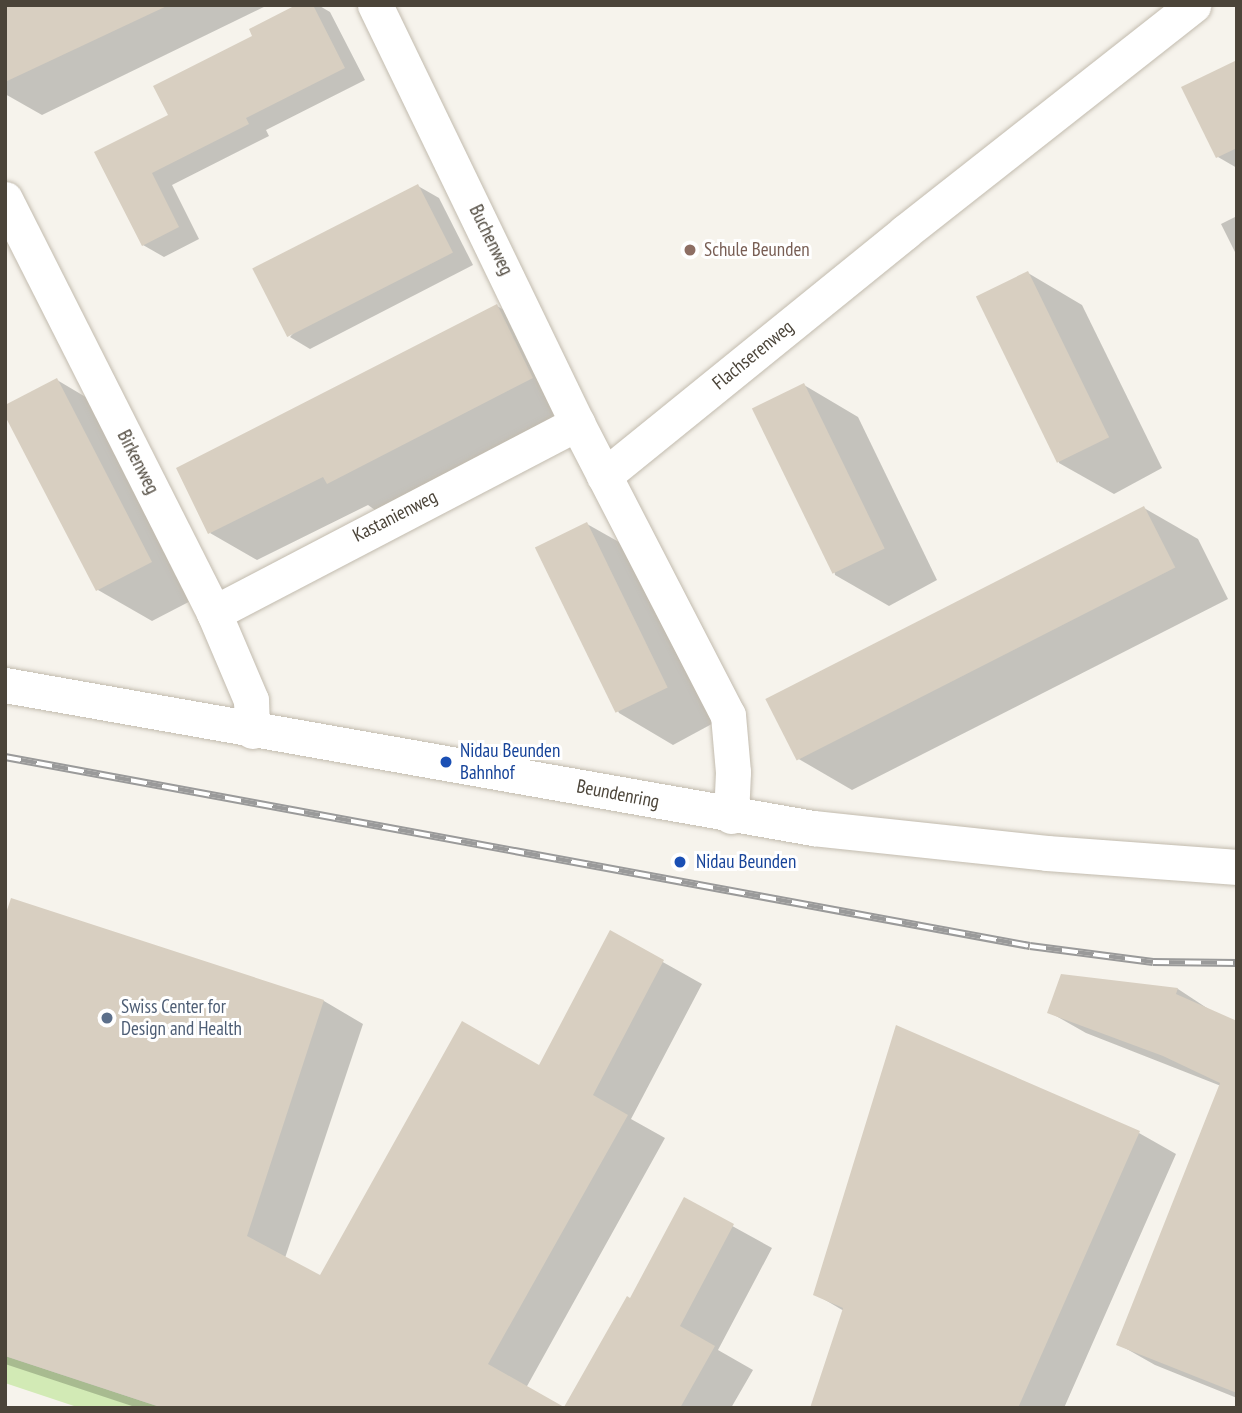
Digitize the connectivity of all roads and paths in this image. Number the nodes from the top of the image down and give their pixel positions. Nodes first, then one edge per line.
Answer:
1 (375, 5) edge
2 (1193, 5) edge
3 (5, 199) edge
4 (577, 423) junction
5 (604, 476) junction
6 (214, 613) junction
7 (5, 685) edge
8 (252, 731) junction
9 (731, 816) junction
10 (1237, 867) edge

1 - 4 street, Buchenweg
2 - 5 street, Flachserenweg
3 - 6 street, Birkenweg
4 - 5 street, Buchenweg
4 - 6 street, Kastanienweg
5 - 9 street
6 - 8 street, Birkenweg
7 - 8 street, Beundenring
8 - 9 street, Beundenring
9 - 10 street, Beundenring

